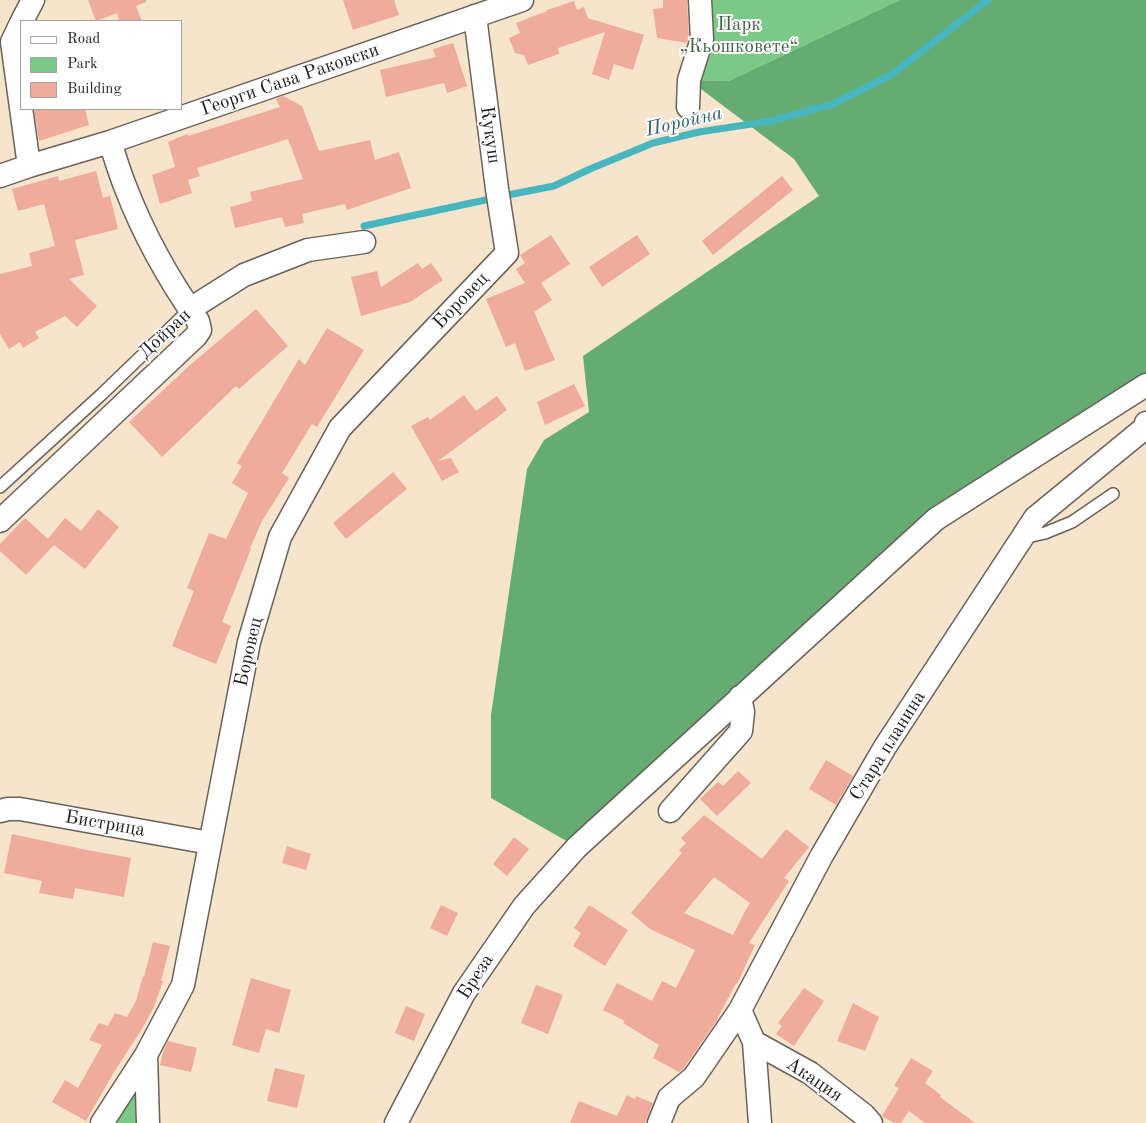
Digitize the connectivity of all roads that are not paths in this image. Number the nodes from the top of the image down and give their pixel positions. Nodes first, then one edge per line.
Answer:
1 (33, 0) edge
2 (522, 0) edge
3 (700, 0) edge
4 (474, 16) junction
5 (23, 20) edge
6 (20, 26) edge
7 (20, 100) edge
8 (688, 107) dead end
9 (21, 110) edge
10 (110, 142) junction
11 (29, 166) junction
12 (0, 176) edge
13 (364, 242) dead end
14 (507, 253) joint
15 (190, 309) junction
16 (1146, 385) edge
17 (1146, 423) edge
18 (0, 487) edge
19 (1113, 494) dead end
20 (0, 521) edge
21 (1022, 539) junction
22 (740, 698) junction
23 (0, 811) edge
24 (670, 811) dead end
25 (210, 844) junction
26 (740, 1010) junction
27 (754, 1042) junction
28 (146, 1055) junction
29 (102, 1123) edge
30 (148, 1123) edge
31 (396, 1123) edge
32 (659, 1123) edge
33 (760, 1123) edge
34 (871, 1123) edge

1 - 5 street
2 - 4 street, Георги Сава Раковски
3 - 8 street
4 - 10 street, Георги Сава Раковски
4 - 14 street, Кукуш
6 - 7 street
9 - 11 street
10 - 11 street, Георги Сава Раковски
10 - 15 street
11 - 12 street, Георги Сава Раковски
13 - 15 street, Дойран
14 - 25 street, Боровец
15 - 18 lane, Дойран
15 - 20 street, Дойран
16 - 22 street, Бреза
17 - 21 street, Стара планина
19 - 21 lane
21 - 26 street, Стара планина
22 - 24 street
22 - 31 street, Бреза
23 - 25 street, Бистрица
25 - 28 street, Боровец
26 - 27 street
26 - 32 street
27 - 33 street
27 - 34 street, Акация
28 - 29 street
28 - 30 street, Боровец

